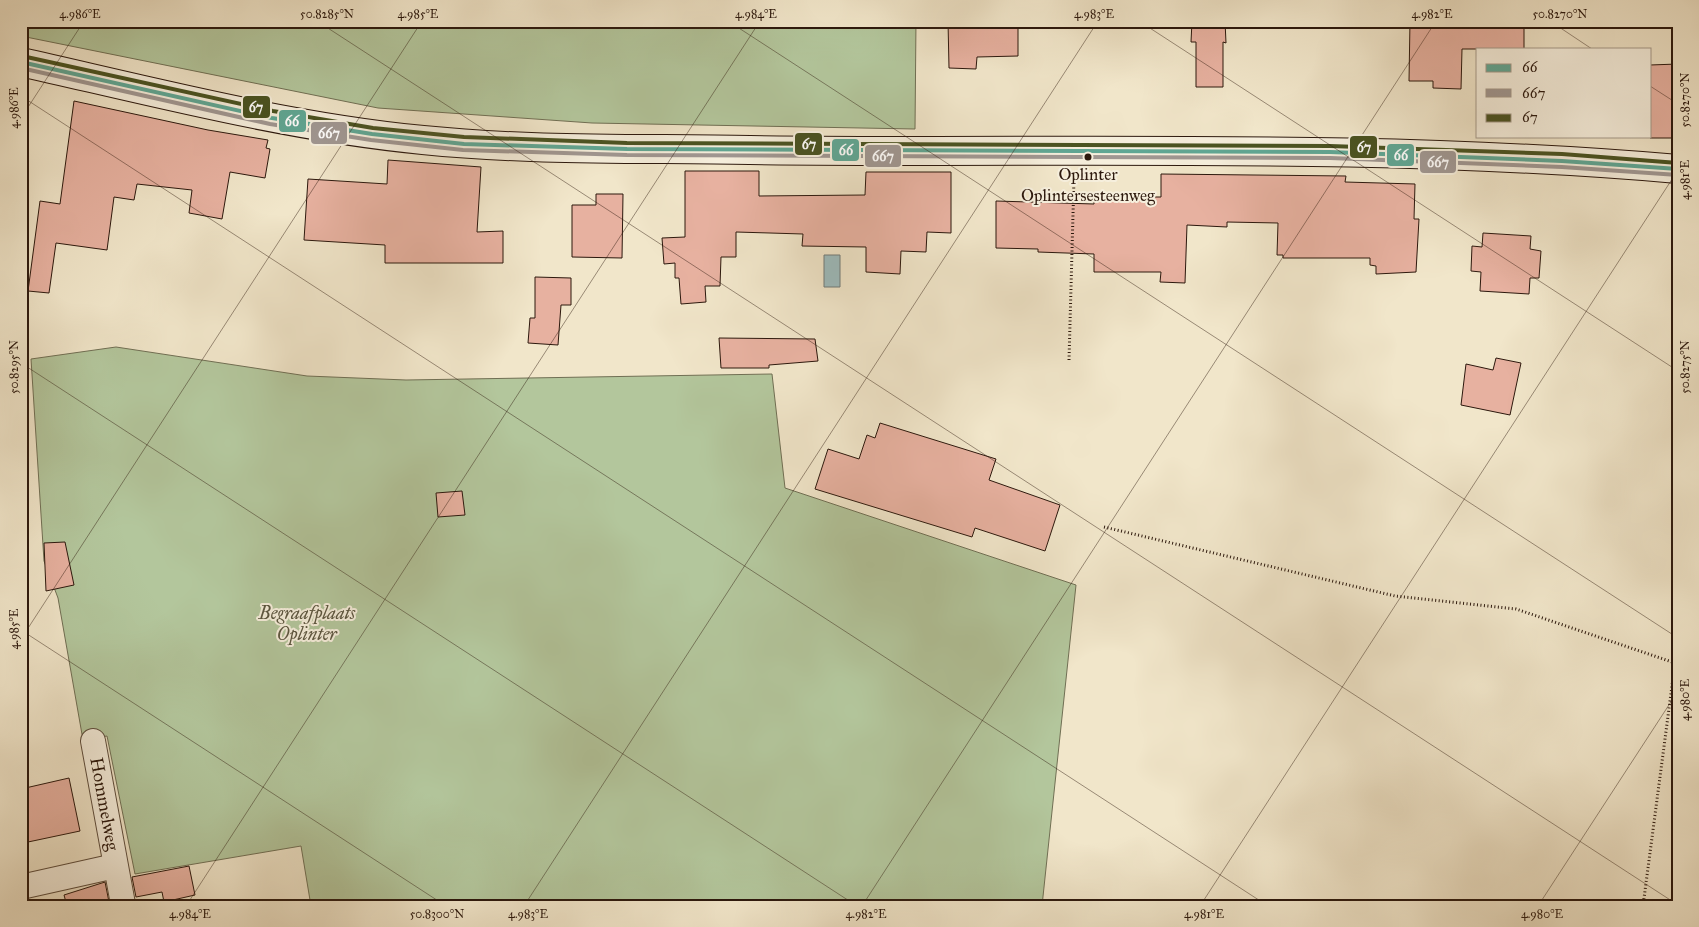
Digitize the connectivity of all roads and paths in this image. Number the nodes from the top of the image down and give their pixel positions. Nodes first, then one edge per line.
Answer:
1 (21, 62) edge
2 (1074, 152) junction
3 (1678, 169) edge
4 (1069, 360) dead end
5 (1104, 527) dead end
6 (93, 741) dead end
7 (115, 866) junction
8 (21, 887) edge
9 (123, 904) dead end
10 (1643, 906) edge

1 - 2 street
2 - 3 street
2 - 4 path
5 - 10 path
6 - 7 street, Hommelweg
7 - 8 street, Hommelweg
7 - 9 street, Hommelweg

